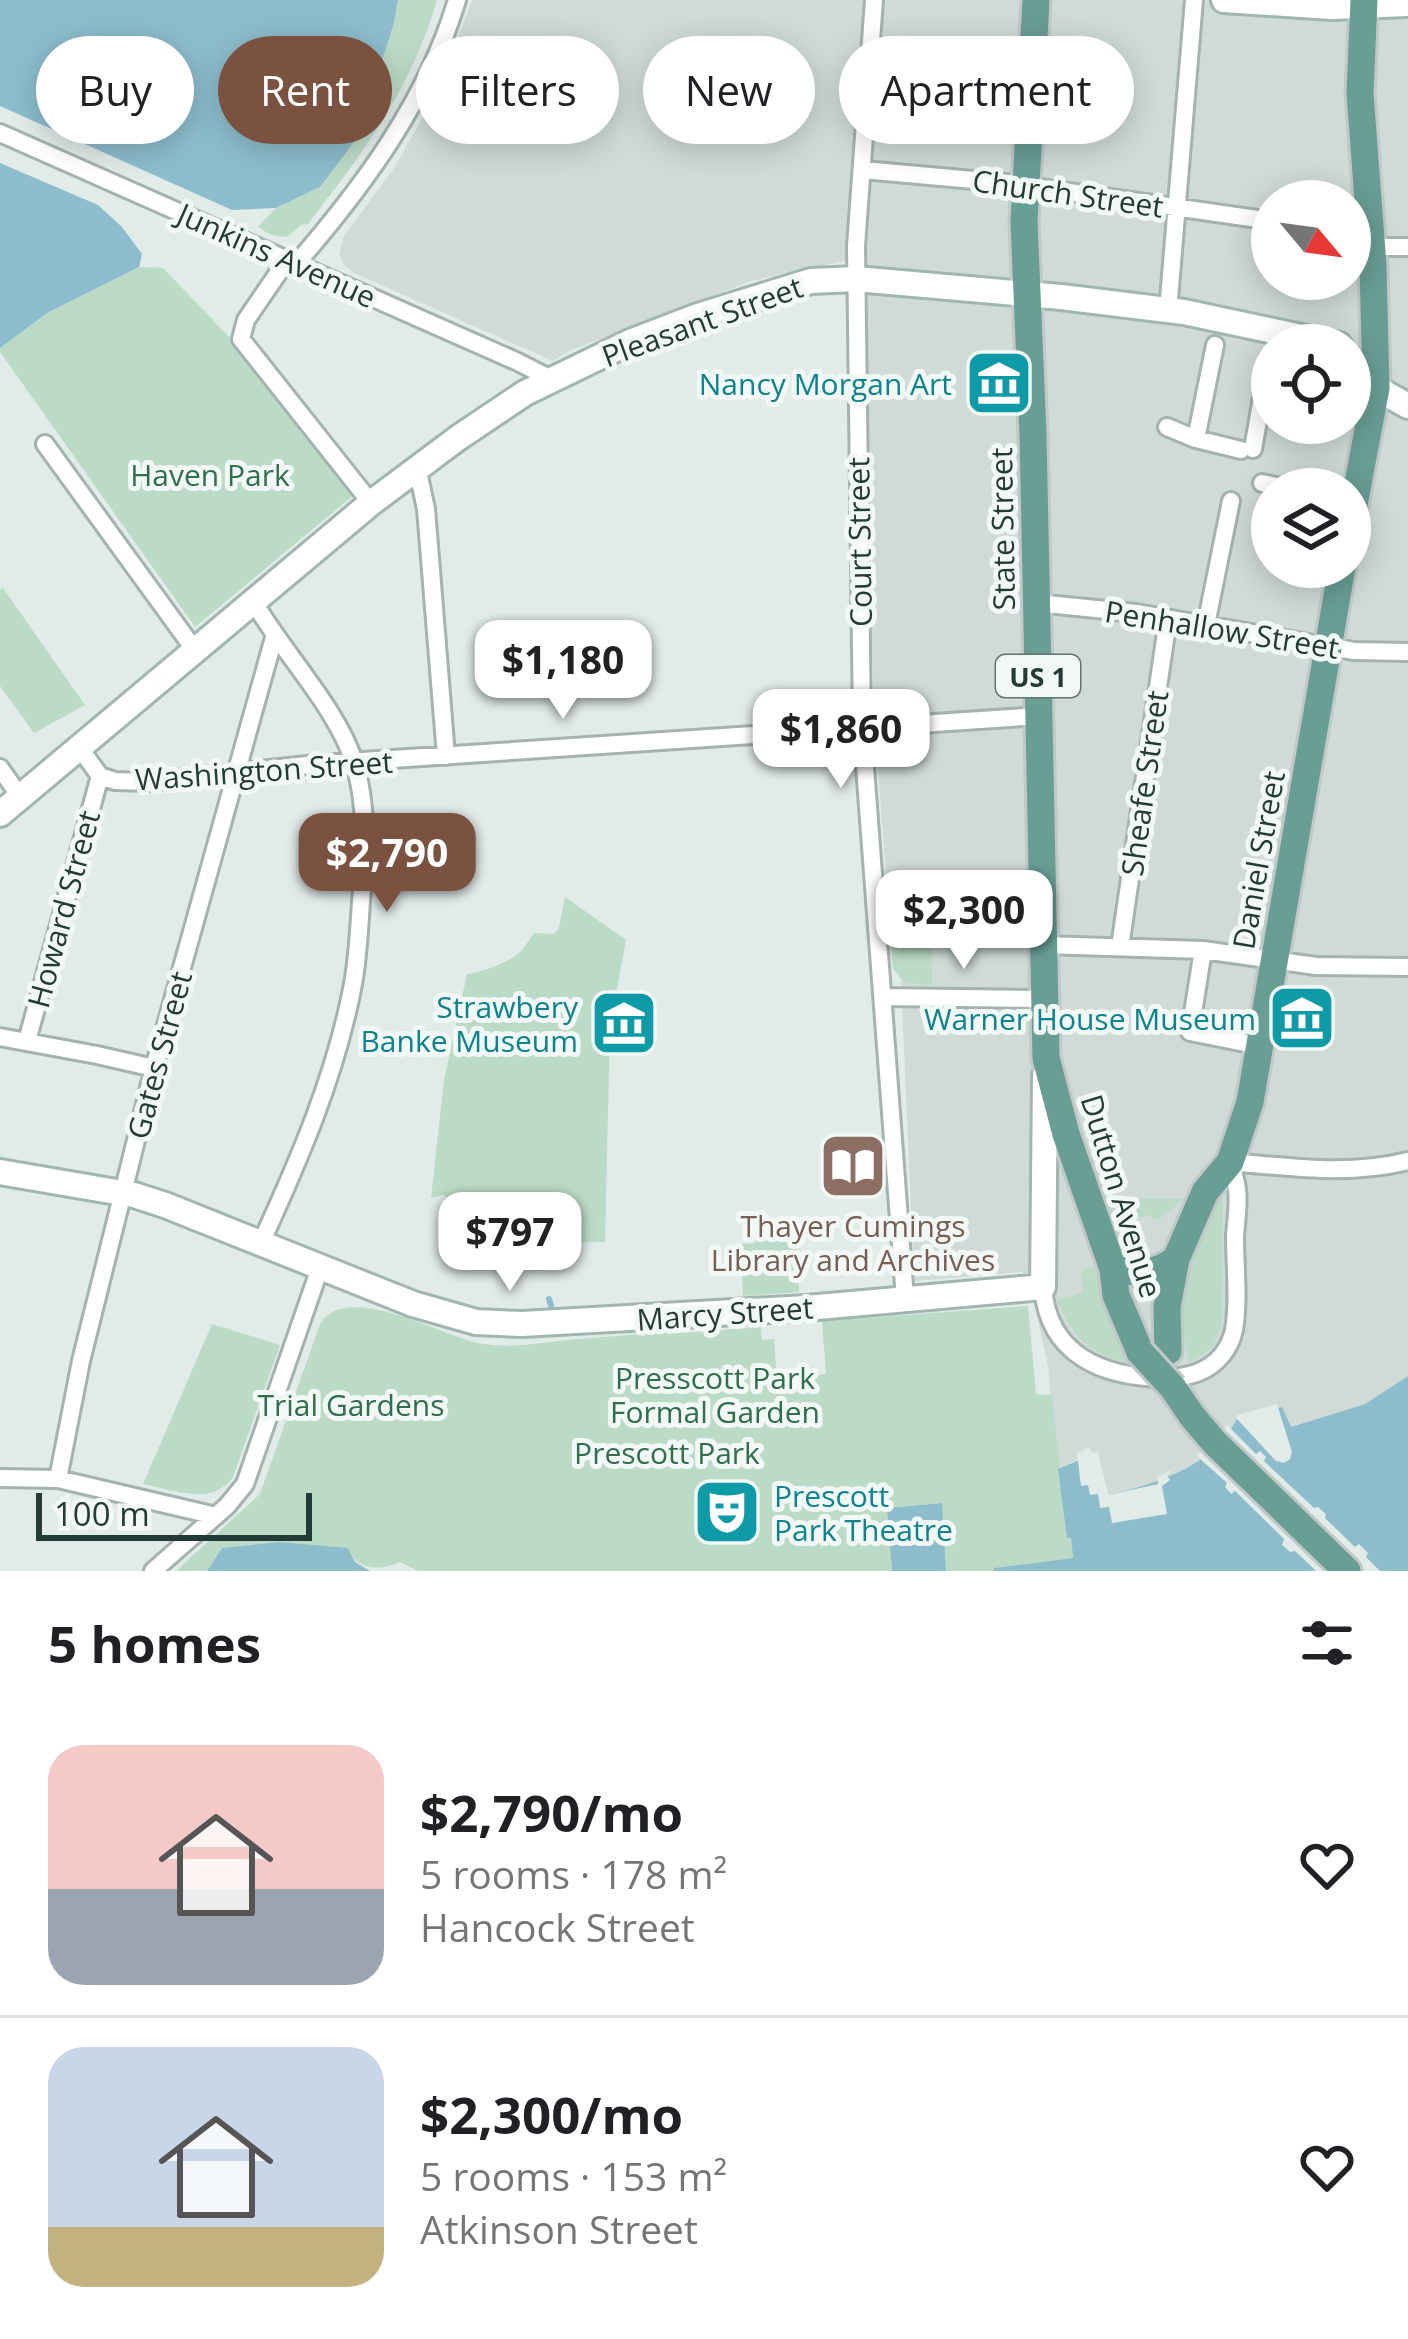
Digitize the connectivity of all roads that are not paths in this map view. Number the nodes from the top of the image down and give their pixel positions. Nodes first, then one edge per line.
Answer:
1 (457, 0) edge
2 (874, 0) edge
3 (1036, 0) edge
4 (1195, 0) edge
5 (1224, 0) edge
6 (1364, 2) edge
7 (1408, 4) edge
8 (872, 36) edge
9 (1034, 36) edge
10 (0, 133) edge
11 (865, 144) edge
12 (1028, 144) edge
13 (863, 170) junction
14 (1362, 180) edge
15 (1026, 186) junction
16 (1177, 209) junction
17 (1251, 218) edge
18 (1371, 239) edge
19 (1408, 247) edge
20 (292, 262) junction
21 (856, 279) junction
22 (1028, 294) junction
23 (1168, 310) junction
24 (1251, 326) edge
25 (1215, 345) dead end
26 (1371, 375) edge
27 (553, 380) junction
28 (1376, 388) junction
29 (1408, 406) edge
30 (1167, 427) dead end
31 (1251, 432) edge
32 (1196, 439) junction
33 (45, 444) dead end
34 (417, 467) junction
35 (1360, 468) edge
36 (1231, 501) dead end
37 (370, 503) junction
38 (1338, 588) edge
39 (254, 602) junction
40 (1037, 603) junction
41 (1168, 619) junction
42 (1206, 625) junction
43 (275, 634) junction
44 (1327, 646) junction
45 (194, 649) junction
46 (1408, 652) edge
47 (1039, 716) junction
48 (862, 728) junction
49 (79, 747) junction
50 (446, 756) junction
51 (355, 764) junction
52 (0, 768) edge
53 (237, 772) junction
54 (100, 776) junction
55 (21, 798) junction
56 (0, 814) edge
57 (1044, 945) junction
58 (1120, 947) junction
59 (1203, 950) junction
60 (1274, 960) junction
61 (1408, 967) edge
62 (883, 997) junction
63 (1045, 999) junction
64 (0, 1037) edge
65 (27, 1042) junction
66 (1260, 1046) junction
67 (1046, 1058) junction
68 (154, 1069) junction
69 (1408, 1161) edge
70 (1230, 1162) junction
71 (0, 1172) edge
72 (123, 1193) junction
73 (261, 1243) junction
74 (1176, 1259) junction
75 (320, 1268) junction
76 (1113, 1269) junction
77 (1043, 1287) junction
78 (905, 1299) junction
79 (1154, 1351) junction
80 (1184, 1381) junction
81 (0, 1478) edge
82 (58, 1479) junction
83 (216, 1516) junction
84 (152, 1571) edge
85 (1347, 1571) edge

1 - 20 street
2 - 8 street, Court Street
3 - 9 main road, State Street / US 1
4 - 16 street
5 - 6 main road
6 - 7 main road
6 - 14 main road
10 - 20 street, Junkins Avenue
11 - 13 street, Court Street
12 - 15 main road, State Street / US 1
13 - 15 street, Church Street
13 - 21 street, Court Street
15 - 16 street, Church Street
15 - 22 main road, State Street / US 1
16 - 17 street, Church Street
16 - 23 street
18 - 19 street
20 - 27 street, Junkins Avenue
20 - 37 street
21 - 22 main road, Pleasant Street
21 - 27 main road, Pleasant Street
21 - 48 street, Court Street
22 - 23 main road, Pleasant Street
22 - 40 main road, State Street / US 1
23 - 24 main road, Pleasant Street
25 - 32 street
26 - 28 main road
27 - 34 main road, Pleasant Street
28 - 29 main road
28 - 35 main road
30 - 32 street
31 - 32 street
33 - 45 street
34 - 37 main road, Pleasant Street
34 - 50 street
36 - 42 street
37 - 39 main road, Pleasant Street
38 - 44 main road, Daniel Street
39 - 43 street
39 - 45 main road, Pleasant Street
40 - 41 street, Penhallow Street
40 - 47 main road, State Street / US 1
41 - 42 street, Penhallow Street
41 - 58 street, Sheafe Street
42 - 44 street, Penhallow Street
43 - 51 street
43 - 53 street, Gates Street
44 - 46 street, Penhallow Street
44 - 60 main road, Daniel Street
45 - 49 main road, Pleasant Street
47 - 48 street, Washington Street
47 - 57 main road, State Street / US 1
48 - 50 street, Washington Street
48 - 62 street, Court Street
49 - 54 street, Washington Street
49 - 55 main road, Pleasant Street
50 - 51 street, Washington Street
51 - 53 street, Washington Street
51 - 73 street
52 - 55 street
53 - 54 street, Washington Street
53 - 68 street, Gates Street
54 - 65 street, Howard Street
55 - 56 main road, Pleasant Street
57 - 58 street
57 - 63 main road, State Street / US 1
58 - 59 street
59 - 60 street
59 - 66 street
60 - 61 street
60 - 66 main road, Daniel Street
62 - 63 street
62 - 78 street, Court Street
63 - 67 main road, State Street / US 1
64 - 65 street
65 - 68 street
66 - 70 main road, Daniel Street
67 - 76 main road, Dutton Avenue / US 1
67 - 77 main road, State Street
68 - 72 street, Gates Street
69 - 70 street
70 - 74 main road, Daniel Street
70 - 80 street
71 - 72 main road, Marcy Street
72 - 73 main road, Marcy Street
72 - 82 street, Gates Street
73 - 75 main road, Marcy Street
74 - 76 main road
74 - 79 main road, Daniel Street
75 - 78 main road, Marcy Street
75 - 83 street
76 - 79 main road, Dutton Avenue / US 1
77 - 78 main road, Marcy Street
77 - 80 street, State Street
79 - 80 main road, US 1, bridge
80 - 85 main road, US 1
81 - 82 street
82 - 83 street
83 - 84 street

